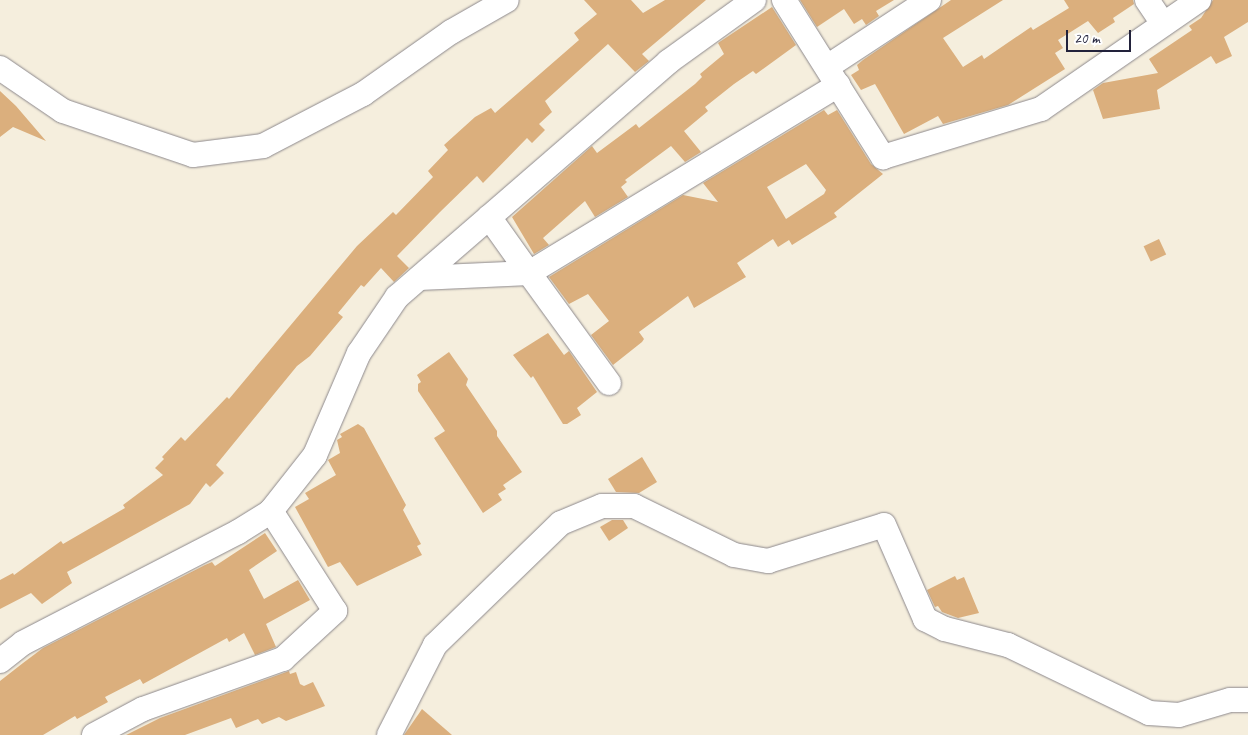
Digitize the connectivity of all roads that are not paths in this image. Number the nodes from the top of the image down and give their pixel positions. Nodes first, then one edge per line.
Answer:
1 (507, 0) edge
2 (754, 0) edge
3 (784, 0) edge
4 (929, 0) edge
5 (1147, 0) edge
6 (1200, 0) edge
7 (1163, 24) junction
8 (0, 68) edge
9 (833, 76) junction
10 (489, 217) junction
11 (529, 272) junction
12 (420, 278) junction
13 (609, 383) dead end
14 (271, 511) junction
15 (0, 661) edge
16 (1248, 700) edge
17 (94, 735) edge
18 (389, 735) edge

1 - 8 street
2 - 10 street
3 - 9 street
4 - 9 street
5 - 7 street
6 - 7 street
7 - 9 street
9 - 11 street
10 - 11 street
10 - 12 street
11 - 12 street
11 - 13 street
12 - 14 street
14 - 15 street
14 - 17 street
16 - 18 street

